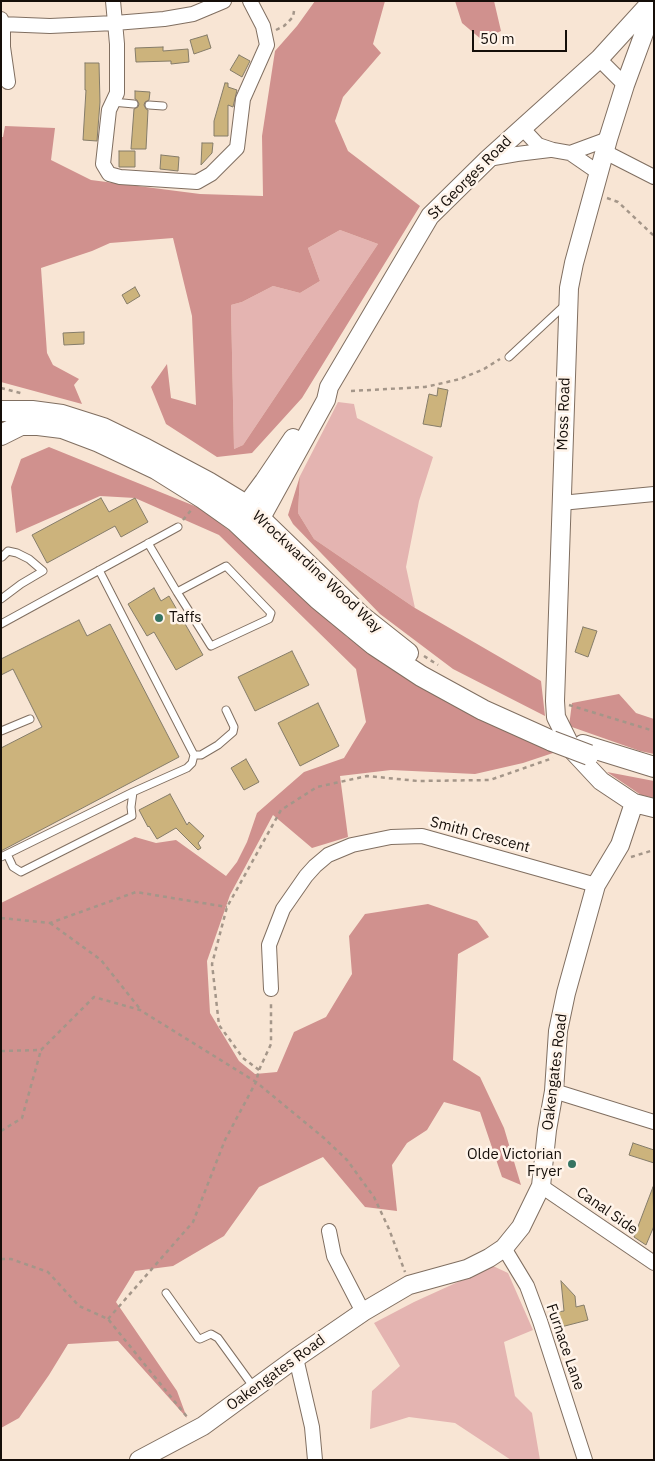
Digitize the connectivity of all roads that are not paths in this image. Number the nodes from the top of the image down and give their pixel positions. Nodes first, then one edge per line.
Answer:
1 (113, 1) edge
2 (224, 1) edge
3 (250, 1) edge
4 (652, 1) edge
5 (654, 6) edge
6 (2, 22) edge
7 (115, 23) junction
8 (599, 59) junction
9 (8, 82) dead end
10 (625, 85) junction
11 (112, 102) junction
12 (134, 104) dead end
13 (149, 106) dead end
14 (163, 106) dead end
15 (522, 128) junction
16 (606, 145) junction
17 (553, 150) junction
18 (570, 153) junction
19 (488, 159) junction
20 (598, 173) junction
21 (654, 177) edge
22 (568, 302) junction
23 (509, 357) dead end
24 (1, 410) edge
25 (1, 435) edge
26 (654, 494) edge
27 (561, 504) junction
28 (248, 519) junction
29 (178, 527) road end
30 (148, 543) junction
31 (2, 557) edge
32 (99, 570) junction
33 (177, 592) junction
34 (1, 599) edge
35 (1, 624) edge
36 (226, 710) dead end
37 (30, 719) dead end
38 (1, 731) edge
39 (582, 751) junction
40 (194, 755) junction
41 (654, 767) edge
42 (654, 775) edge
43 (133, 792) junction
44 (634, 803) junction
45 (654, 808) edge
46 (4, 855) edge
47 (596, 884) junction
48 (271, 989) road end
49 (554, 1091) junction
50 (654, 1122) edge
51 (541, 1186) junction
52 (329, 1232) dead end
53 (504, 1248) junction
54 (654, 1263) edge
55 (166, 1293) dead end
56 (363, 1312) junction
57 (296, 1358) junction
58 (255, 1389) junction
59 (139, 1460) edge
60 (315, 1460) edge
61 (585, 1460) edge

1 - 7 street
2 - 7 street
3 - 11 street
4 - 8 street, St Georges Road
5 - 10 street, Moss Road
6 - 7 street
6 - 9 street
7 - 11 street
8 - 10 street
8 - 15 street, St Georges Road
10 - 16 street, Moss Road
11 - 12 lane
13 - 14 lane
15 - 17 street
15 - 19 street, St Georges Road
16 - 18 street
16 - 20 street, Moss Road
16 - 21 street
17 - 18 street
17 - 19 street
18 - 20 street
19 - 28 street, St Georges Road
20 - 22 street, Moss Road
22 - 23 lane
22 - 27 street, Moss Road
24 - 28 main road, Wrockwardine Wood Way
25 - 28 main road, Wrockwardine Wood Way
26 - 27 street
27 - 39 street, Moss Road
28 - 39 main road, Wrockwardine Wood Way, bridge
29 - 30 lane
30 - 32 lane
30 - 33 lane
31 - 34 lane
32 - 35 lane
32 - 40 lane
33 - 33 lane
36 - 40 lane
37 - 38 lane
39 - 41 main road, Wrockwardine Wood Way
39 - 42 main road, Wrockwardine Wood Way
39 - 44 street, Moss Road
40 - 43 lane
43 - 46 lane
43 - 46 lane
44 - 45 street, Moss Road
44 - 47 street, Oakengates Road
47 - 48 street, Smith Crescent
47 - 49 street, Oakengates Road
49 - 50 street
49 - 51 street, Oakengates Road
51 - 53 street, Oakengates Road
51 - 54 street, Canal Side
52 - 56 street
53 - 56 street, Oakengates Road
53 - 61 street, Furnace Lane
55 - 58 lane
56 - 57 street, Oakengates Road
57 - 58 street, Oakengates Road
57 - 60 street
58 - 59 street, Oakengates Road

